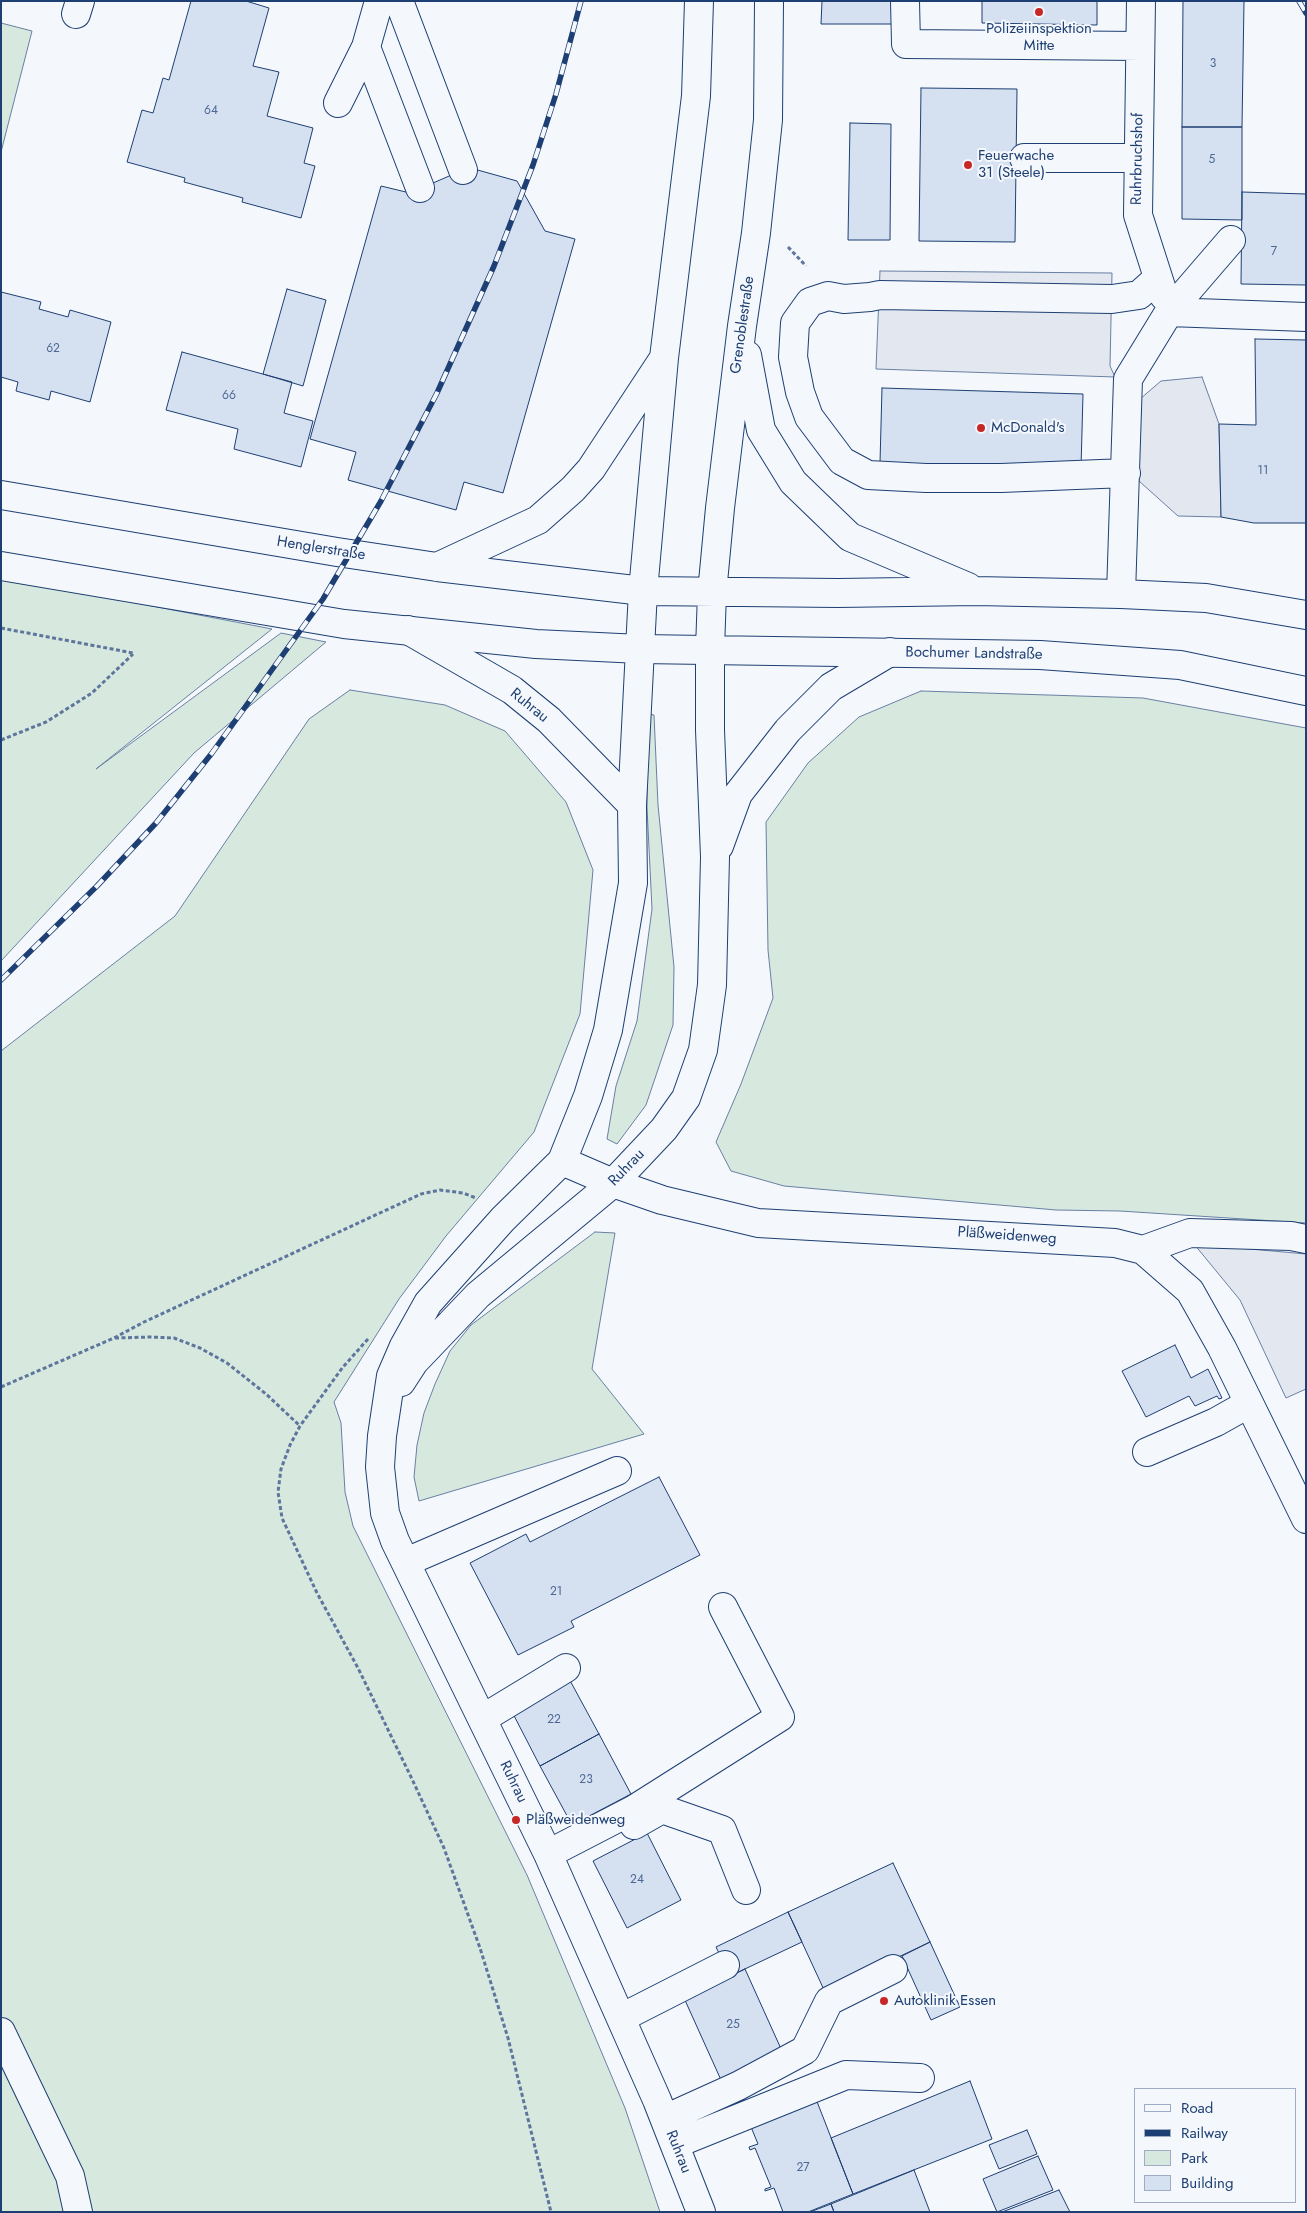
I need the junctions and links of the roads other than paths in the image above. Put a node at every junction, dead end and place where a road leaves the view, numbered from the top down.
1 (379, 1) edge
2 (399, 1) edge
3 (699, 1) edge
4 (769, 1) edge
5 (905, 1) edge
6 (1141, 1) edge
7 (1140, 46) junction
8 (366, 47) junction
9 (338, 103) dead end
10 (1024, 158) dead end
11 (1138, 158) junction
12 (463, 170) dead end
13 (420, 188) dead end
14 (1231, 240) dead end
15 (1158, 278) junction
16 (1169, 312) junction
17 (1306, 318) edge
18 (742, 326) junction
19 (664, 358) junction
20 (1126, 473) junction
21 (1, 495) edge
22 (1, 566) edge
23 (437, 567) junction
24 (642, 591) junction
25 (976, 591) junction
26 (712, 593) junction
27 (1121, 594) junction
28 (1306, 615) edge
29 (408, 630) junction
30 (640, 649) junction
31 (710, 649) junction
32 (890, 652) junction
33 (1306, 691) edge
34 (632, 805) junction
35 (715, 856) junction
36 (562, 1161) junction
37 (613, 1183) junction
38 (1306, 1239) edge
39 (1143, 1250) junction
40 (388, 1402) junction
41 (1248, 1404) junction
42 (1147, 1452) dead end
43 (617, 1471) dead end
44 (1306, 1520) edge
45 (406, 1562) junction
46 (723, 1607) dead end
47 (566, 1668) dead end
48 (482, 1719) junction
49 (551, 1862) junction
50 (746, 1890) dead end
51 (725, 1965) dead end
52 (893, 1969) dead end
53 (621, 2018) junction
54 (1, 2032) edge
55 (920, 2078) dead end
56 (665, 2120) junction
57 (675, 2144) junction
58 (78, 2212) edge
59 (701, 2212) edge

1 - 8 main road
2 - 12 main road
3 - 19 main road
4 - 18 main road, Grenoblestraße
5 - 7 main road
6 - 7 main road, Ruhrbruchshof
7 - 11 main road, Ruhrbruchshof
8 - 9 main road
8 - 13 main road
10 - 11 main road
11 - 15 main road, Ruhrbruchshof
14 - 16 main road
15 - 16 main road, Ruhrbruchshof
15 - 20 main road
16 - 17 main road
16 - 20 main road
18 - 25 main road
18 - 26 main road, Grenoblestraße
19 - 23 main road
19 - 24 main road
20 - 27 main road
21 - 23 main road, Henglerstraße
22 - 29 main road
23 - 24 main road, Henglerstraße
24 - 26 main road
24 - 30 main road
25 - 26 main road
25 - 27 main road
26 - 31 main road, Grenoblestraße
27 - 28 main road
29 - 30 main road
29 - 34 main road, Ruhrau
30 - 31 main road, Bochumer Landstraße
30 - 34 main road, Ruhrau
31 - 32 main road, Bochumer Landstraße
31 - 35 main road, Ruhrau
32 - 33 main road, Bochumer Landstraße
32 - 35 main road, Ruhrau
34 - 36 main road, Ruhrau
35 - 37 main road, Ruhrau
36 - 37 main road, Pläßweidenweg
36 - 40 main road, Ruhrau
37 - 39 main road, Pläßweidenweg
37 - 40 main road, Ruhrau
38 - 39 main road
39 - 41 main road, Pläßweidenweg
40 - 45 main road, Ruhrau
41 - 42 main road
41 - 44 main road, Pläßweidenweg
43 - 45 main road
45 - 48 main road, Ruhrau
46 - 49 main road
47 - 48 main road
48 - 49 main road, Ruhrau
49 - 50 main road
49 - 53 main road, Ruhrau
51 - 53 main road
52 - 56 main road
53 - 56 main road, Ruhrau
54 - 58 main road
55 - 57 main road
56 - 57 main road, Ruhrau
57 - 59 main road, Ruhrau

